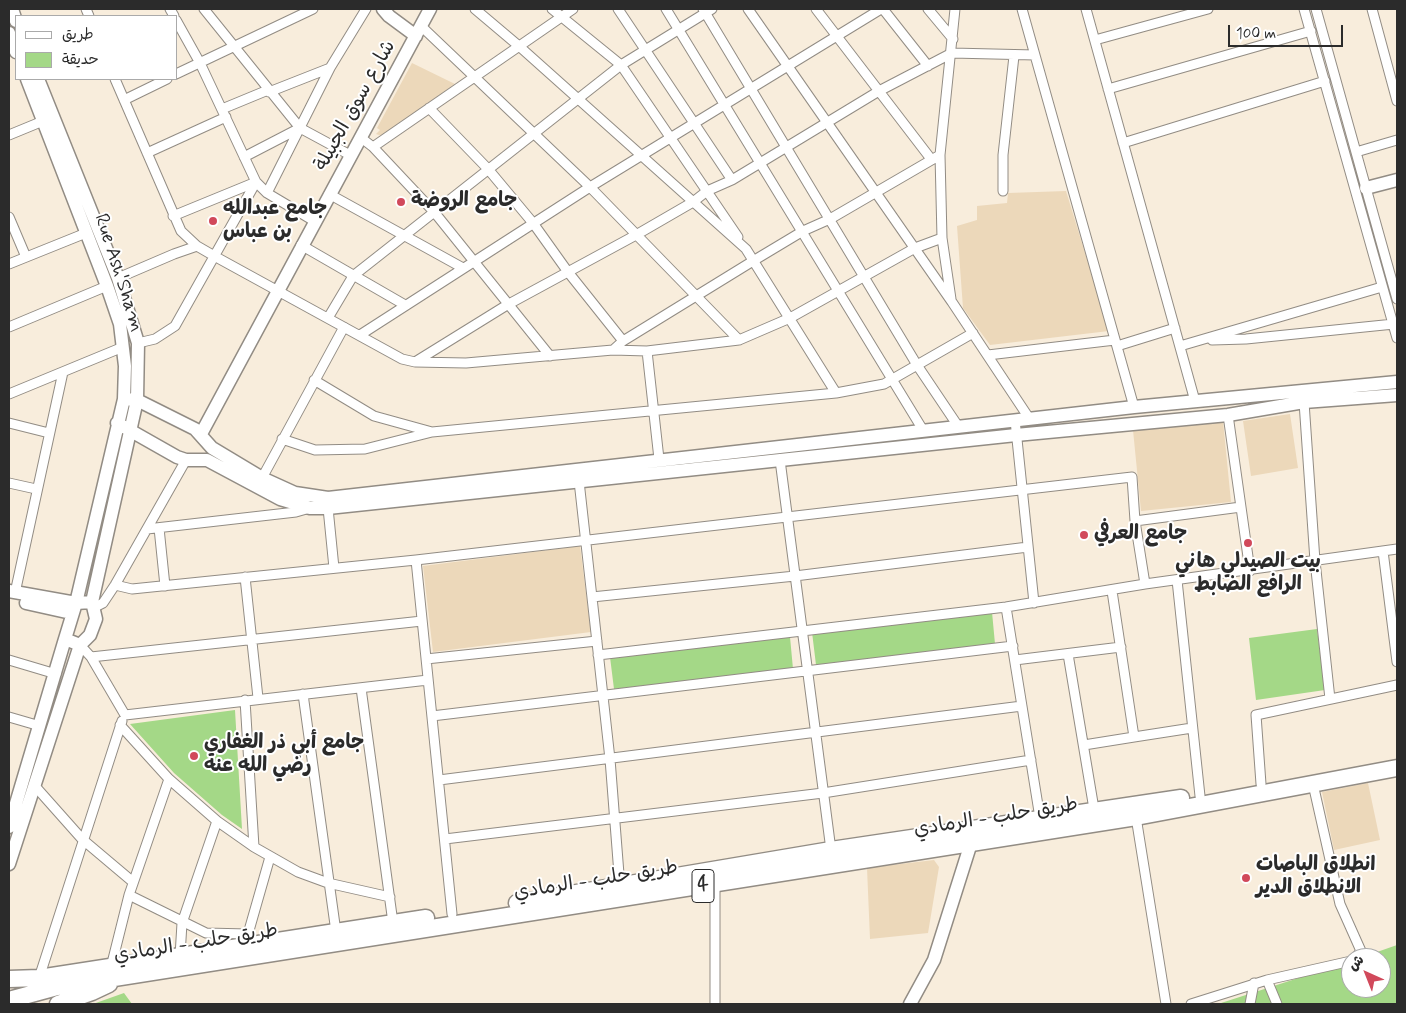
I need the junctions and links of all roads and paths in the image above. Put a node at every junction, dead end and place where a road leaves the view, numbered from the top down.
1 (204, 9) edge
2 (313, 9) edge
3 (366, 9) edge
4 (383, 9) edge
5 (430, 9) edge
6 (474, 9) edge
7 (552, 9) edge
8 (573, 9) edge
9 (618, 9) edge
10 (666, 9) edge
11 (748, 9) edge
12 (816, 9) edge
13 (882, 9) edge
14 (928, 9) edge
15 (955, 9) edge
16 (1022, 9) edge
17 (1086, 9) edge
18 (1208, 9) edge
19 (1304, 9) edge
20 (1316, 9) edge
21 (1372, 9) edge
22 (707, 10) edge
23 (562, 16) junction
24 (178, 24) edge
25 (678, 29) junction
26 (418, 31) junction
27 (1311, 31) junction
28 (9, 33) edge
29 (837, 36) junction
30 (953, 39) junction
31 (1095, 40) junction
32 (520, 46) junction
33 (233, 47) junction
34 (15, 49) edge
35 (646, 49) junction
36 (952, 53) junction
37 (1035, 54) junction
38 (1014, 56) junction
39 (200, 63) junction
40 (621, 65) junction
41 (788, 66) junction
42 (928, 66) junction
43 (330, 68) junction
44 (178, 73) edge
45 (475, 76) junction
46 (27, 80) edge
47 (38, 80) edge
48 (115, 80) edge
49 (165, 80) edge
50 (1325, 82) junction
51 (1395, 87) edge
52 (751, 89) junction
53 (1108, 89) junction
54 (269, 91) junction
55 (879, 91) junction
56 (578, 99) junction
57 (124, 100) junction
58 (1397, 101) edge
59 (725, 106) junction
60 (429, 108) junction
61 (224, 113) junction
62 (43, 121) junction
63 (695, 124) junction
64 (828, 124) junction
65 (300, 128) junction
66 (534, 134) junction
67 (9, 135) edge
68 (360, 137) junction
69 (672, 138) junction
70 (1397, 140) edge
71 (1123, 142) junction
72 (373, 146) junction
73 (788, 147) junction
74 (1356, 152) junction
75 (148, 153) junction
76 (940, 154) junction
77 (350, 155) junction
78 (642, 156) junction
79 (244, 157) junction
80 (931, 159) junction
81 (761, 164) junction
82 (488, 170) junction
83 (732, 180) junction
84 (1397, 180) edge
85 (256, 182) junction
86 (590, 187) junction
87 (1366, 188) junction
88 (707, 191) junction
89 (1003, 191) dead end
90 (267, 192) junction
91 (876, 192) junction
92 (329, 194) junction
93 (693, 202) junction
94 (434, 213) junction
95 (173, 216) junction
96 (9, 217) edge
97 (830, 219) junction
98 (314, 221) junction
99 (533, 223) junction
100 (803, 232) junction
101 (86, 233) junction
102 (636, 235) junction
103 (406, 236) junction
104 (942, 238) junction
105 (301, 245) junction
106 (197, 246) junction
107 (915, 248) junction
108 (746, 249) junction
109 (216, 257) junction
110 (26, 258) junction
111 (753, 260) junction
112 (472, 262) junction
113 (9, 264) edge
114 (462, 268) junction
115 (568, 272) junction
116 (353, 276) junction
117 (865, 276) junction
118 (112, 282) junction
119 (1382, 287) junction
120 (276, 290) junction
121 (838, 292) junction
122 (695, 297) junction
123 (1397, 300) edge
124 (952, 302) junction
125 (507, 305) junction
126 (405, 306) junction
127 (328, 318) junction
128 (790, 318) junction
129 (1394, 324) junction
130 (9, 327) edge
131 (344, 327) junction
132 (1175, 328) junction
133 (973, 333) junction
134 (360, 336) junction
135 (1397, 338) edge
136 (739, 340) junction
137 (1203, 340) junction
138 (623, 341) junction
139 (138, 343) junction
140 (1116, 343) junction
141 (1180, 346) junction
142 (123, 347) junction
143 (613, 350) junction
144 (647, 350) junction
145 (988, 355) junction
146 (550, 356) junction
147 (415, 362) junction
148 (917, 365) junction
149 (63, 372) junction
150 (314, 380) junction
151 (891, 380) junction
152 (1397, 382) edge
153 (836, 393) junction
154 (9, 394) edge
155 (1397, 395) edge
156 (124, 399) junction
157 (137, 400) junction
158 (1195, 401) junction
159 (1304, 402) junction
160 (1134, 407) junction
161 (654, 411) junction
162 (1228, 415) junction
163 (1029, 418) junction
164 (1015, 420) junction
165 (9, 423) edge
166 (117, 423) junction
167 (958, 426) junction
168 (129, 430) junction
169 (923, 430) junction
170 (432, 432) junction
171 (49, 433) junction
172 (1016, 435) junction
173 (203, 437) junction
174 (282, 439) junction
175 (192, 459) junction
176 (659, 459) junction
177 (780, 460) junction
178 (262, 478) junction
179 (579, 481) junction
180 (9, 483) edge
181 (36, 489) junction
182 (1022, 489) junction
183 (1241, 507) junction
184 (310, 508) junction
185 (328, 508) junction
186 (788, 518) junction
187 (1135, 521) junction
188 (159, 528) junction
189 (147, 529) junction
190 (586, 540) junction
191 (1028, 548) junction
192 (1397, 549) edge
193 (1383, 551) junction
194 (416, 560) junction
195 (1315, 561) junction
196 (334, 568) junction
197 (1250, 571) junction
198 (795, 576) junction
199 (245, 577) junction
200 (1177, 580) junction
201 (1145, 584) junction
202 (115, 585) junction
203 (165, 586) junction
204 (1112, 590) junction
205 (11, 594) edge
206 (592, 597) junction
207 (1034, 603) junction
208 (92, 605) junction
209 (1006, 607) junction
210 (74, 608) junction
211 (422, 621) junction
212 (802, 631) junction
213 (65, 639) junction
214 (250, 640) junction
215 (597, 641) junction
216 (80, 645) junction
217 (1013, 646) junction
218 (1121, 647) junction
219 (1068, 654) junction
220 (598, 655) junction
221 (91, 657) junction
222 (426, 659) junction
223 (9, 660) edge
224 (1015, 660) junction
225 (1397, 662) edge
226 (808, 672) junction
227 (56, 674) junction
228 (428, 680) junction
229 (1397, 685) edge
230 (360, 688) junction
231 (302, 694) junction
232 (603, 697) junction
233 (258, 698) junction
234 (1330, 699) junction
235 (245, 700) junction
236 (1022, 706) junction
237 (125, 715) junction
238 (432, 716) junction
239 (9, 717) edge
240 (120, 725) junction
241 (40, 726) junction
242 (1192, 728) junction
243 (816, 733) junction
244 (1134, 737) junction
245 (1084, 745) junction
246 (1397, 758) edge
247 (610, 759) junction
248 (1031, 760) junction
249 (1397, 768) edge
250 (169, 779) junction
251 (439, 780) junction
252 (1262, 784) junction
253 (1313, 784) junction
254 (34, 785) junction
255 (823, 793) junction
256 (1200, 796) junction
257 (1094, 809) junction
258 (1136, 817) junction
259 (1040, 818) junction
260 (615, 819) junction
261 (217, 821) junction
262 (9, 827) edge
263 (82, 839) junction
264 (445, 839) junction
265 (971, 844) junction
266 (254, 847) junction
267 (831, 850) junction
268 (270, 857) junction
269 (9, 864) edge
270 (134, 882) junction
271 (328, 883) junction
272 (715, 884) junction
273 (620, 887) junction
274 (129, 895) junction
275 (390, 897) junction
276 (452, 914) junction
277 (182, 923) junction
278 (393, 923) junction
279 (336, 932) junction
280 (248, 940) junction
281 (1360, 948) edge
282 (180, 956) junction
283 (1341, 963) edge
284 (117, 972) junction
285 (12, 976) edge
286 (39, 978) junction
287 (1267, 980) junction
288 (1254, 983) junction
289 (9, 1000) edge
290 (58, 1004) edge
291 (715, 1004) edge
292 (910, 1004) edge
293 (1166, 1004) edge
294 (1191, 1004) edge
295 (1250, 1004) edge
296 (1277, 1004) edge

1 - 33 street
2 - 33 street
3 - 43 street
4 - 26 street
5 - 26 street, شارع سوق الجبيلة
6 - 32 street
7 - 23 street
8 - 23 street
9 - 35 street
10 - 25 street
11 - 41 street
12 - 29 street
13 - 29 street
13 - 42 street
14 - 30 street
15 - 30 street
16 - 37 street
17 - 31 street
18 - 31 street
19 - 27 street
20 - 74 street
21 - 51 street
22 - 25 street
22 - 52 street
23 - 32 street
23 - 40 street
24 - 39 street
25 - 35 street
25 - 59 street
26 - 45 street
26 - 68 street, شارع سوق الجبيلة
27 - 50 street
27 - 53 street
28 - 34 street
29 - 41 street
29 - 55 street
30 - 36 street
31 - 53 street
32 - 45 street
32 - 56 street
33 - 39 street
33 - 54 street
35 - 40 street
35 - 63 street
36 - 38 street
36 - 42 street
36 - 76 street
37 - 38 street
37 - 140 street
38 - 89 street
39 - 44 street
39 - 61 street
40 - 56 street
40 - 69 street
41 - 52 street
41 - 64 street
42 - 55 street
43 - 54 street
43 - 65 street
45 - 60 street
45 - 66 street
46 - 62 street, Rue Ash'Sham
47 - 118 street, Rue Ash'Sham
48 - 57 street
49 - 57 street
50 - 71 street
50 - 119 street
51 - 58 street
52 - 59 street
52 - 73 street
53 - 71 street
54 - 61 street
54 - 65 street
55 - 64 street
55 - 80 street
56 - 66 street
56 - 78 street
57 - 75 street
59 - 63 street
59 - 81 street
60 - 72 street
60 - 82 street
61 - 75 street
61 - 79 street
62 - 67 street
62 - 101 street, Rue Ash'Sham
63 - 69 street
63 - 83 street
64 - 73 street
64 - 91 street
65 - 77 street
65 - 79 street
65 - 90 street
66 - 82 street
66 - 86 street
68 - 72 street
68 - 77 street, شارع سوق الجبيلة
69 - 78 street
69 - 88 street
70 - 74 street
71 - 132 street
72 - 94 street
73 - 81 street
73 - 97 street
74 - 87 street
75 - 95 street
76 - 80 street
76 - 104 street
77 - 92 street, شارع سوق الجبيلة
78 - 86 street
78 - 93 street
79 - 85 street
80 - 91 street
81 - 83 street
81 - 100 street
82 - 94 street
82 - 99 street
83 - 88 street
84 - 87 street
85 - 90 street
85 - 95 street
85 - 109 street
86 - 99 street
86 - 102 street
87 - 123 street
88 - 93 street
88 - 108 street
90 - 98 street
91 - 97 street
91 - 107 street
92 - 98 street, شارع سوق الجبيلة
92 - 103 street
93 - 102 street
93 - 108 street
94 - 103 street
94 - 112 street
95 - 106 street
96 - 110 street
97 - 100 street
97 - 117 street
98 - 105 street, شارع سوق الجبيلة
99 - 112 street
99 - 115 street
100 - 111 street
100 - 121 street
101 - 110 street
101 - 118 street, Rue Ash'Sham
102 - 115 street
102 - 122 street
103 - 114 street
103 - 116 street
104 - 107 street
104 - 124 street
105 - 116 street
105 - 120 street, شارع سوق الجبيلة
106 - 109 street
106 - 118 street
107 - 117 street
107 - 124 street
108 - 111 street
109 - 120 street
109 - 139 street
110 - 113 street
111 - 122 street
111 - 128 street
112 - 114 street
112 - 125 street
114 - 126 street
115 - 125 street
115 - 138 street
116 - 126 street
116 - 127 street
117 - 121 street
117 - 148 street
118 - 130 street
118 - 139 street, Rue Ash'Sham
118 - 142 street, Rue Ash'Sham
119 - 129 street
119 - 137 street
120 - 127 street
120 - 173 street, شارع سوق الجبيلة
121 - 128 street
121 - 151 street
122 - 136 street
122 - 138 street
124 - 133 street
125 - 146 street
125 - 147 street
126 - 134 street
127 - 131 street
128 - 136 street
128 - 153 street
129 - 135 street
129 - 137 street
131 - 134 street
131 - 150 street
132 - 140 street
132 - 141 street
133 - 145 street
133 - 148 street
134 - 147 street
136 - 144 street
137 - 141 street
138 - 143 street
139 - 157 street, Rue Ash'Sham
140 - 145 street
140 - 160 street
141 - 158 street
142 - 149 street
142 - 156 street, Rue Ash'Sham
143 - 144 street
143 - 146 street
144 - 161 street
145 - 163 street
146 - 147 street
148 - 151 street
148 - 167 street
149 - 154 street
149 - 171 street
150 - 170 street
150 - 174 street
151 - 153 street
151 - 169 street
152 - 158 street
153 - 161 street
155 - 159 street
156 - 157 street
156 - 166 street, Rue Ash'Sham
157 - 168 street, Rue Ash'Sham
157 - 173 street
158 - 160 street
159 - 162 street
159 - 195 street
160 - 163 street
161 - 170 street
161 - 176 street
162 - 172 street
162 - 183 street
163 - 164 street
164 - 167 street
164 - 172 street
165 - 171 street
166 - 168 street
166 - 210 street, Rue Ash'Sham
167 - 169 street
168 - 175 street
168 - 208 street, Rue Ash'Sham
169 - 176 street
170 - 174 street
171 - 181 street
172 - 177 street
172 - 182 street
173 - 175 street, شارع سوق الجبيلة
173 - 178 street
174 - 178 street
175 - 184 street
175 - 189 street
176 - 178 street
177 - 179 street
177 - 186 street
179 - 185 street
179 - 190 street
180 - 181 street
181 - 205 street
182 - 186 street
182 - 187 street
182 - 191 street
183 - 187 street
183 - 197 street
184 - 185 street
184 - 188 street
185 - 196 street
186 - 190 street
186 - 198 street
187 - 201 street
188 - 189 street
188 - 203 street
189 - 202 street
190 - 194 street
190 - 206 street
191 - 198 street
191 - 207 street
192 - 193 street
193 - 195 street
193 - 225 street
194 - 196 street
194 - 211 street
195 - 197 street
195 - 234 street
196 - 199 street
197 - 200 street
198 - 206 street
198 - 212 street
199 - 203 street
199 - 214 street
200 - 201 street
200 - 242 street
201 - 204 street
202 - 203 street
202 - 208 street
204 - 207 street
204 - 218 street
205 - 210 street
206 - 215 street
207 - 209 street
208 - 210 street
208 - 216 street, Rue Ash'Sham
209 - 212 street
209 - 217 street
210 - 213 street, Rue Ash'Sham
211 - 214 street
211 - 222 street
212 - 220 street
212 - 226 street
213 - 216 street
213 - 227 street
214 - 221 street
214 - 233 street
215 - 220 street
215 - 222 street
216 - 221 street
216 - 254 street
217 - 224 street
217 - 226 street
218 - 219 street
218 - 244 street
219 - 224 street
219 - 245 street
220 - 232 street
221 - 237 street
222 - 228 street
223 - 227 street
224 - 236 street
226 - 232 street
226 - 243 street
227 - 241 street
228 - 230 street
228 - 238 street
229 - 234 street
230 - 231 street
230 - 275 street
231 - 233 street
231 - 271 street
232 - 238 street
232 - 247 street
233 - 235 street
234 - 252 street
235 - 237 street
235 - 266 street
236 - 243 street
236 - 248 street
237 - 240 street
238 - 251 street
239 - 241 street
240 - 250 street
240 - 263 street
241 - 262 street
242 - 244 street
242 - 256 street
243 - 247 street
243 - 255 street
244 - 245 street
245 - 257 street
246 - 252 highway, طريق حلب - الرمادي / 4
247 - 251 street
247 - 260 street
248 - 255 street
248 - 259 street
249 - 253 highway, طريق حلب - الرمادي / 4
250 - 261 street
250 - 270 street
251 - 264 street
252 - 256 highway, طريق حلب - الرمادي / 4
253 - 258 highway, طريق حلب - الرمادي / 4
253 - 281 street
254 - 263 street
254 - 269 street
255 - 260 street
255 - 267 street
256 - 257 highway, طريق حلب - الرمادي / 4
257 - 259 highway, طريق حلب - الرمادي / 4
258 - 265 highway, طريق حلب - الرمادي / 4
258 - 293 street
259 - 267 highway, طريق حلب - الرمادي / 4
260 - 264 street
260 - 273 street
261 - 266 street
261 - 277 street
263 - 270 street
263 - 286 street
264 - 276 street
265 - 272 highway, طريق حلب - الرمادي / 4
265 - 292 street
266 - 268 street
267 - 273 highway, طريق حلب - الرمادي / 4
268 - 271 street
268 - 280 street
270 - 274 street
271 - 275 street
271 - 279 street
272 - 284 highway, طريق حلب - الرمادي / 4
272 - 291 street
273 - 276 highway, طريق حلب - الرمادي / 4
274 - 277 street
274 - 284 street
275 - 278 street
276 - 278 highway, طريق حلب - الرمادي / 4
277 - 280 street
277 - 282 street
278 - 279 highway, طريق حلب - الرمادي / 4
279 - 280 highway, طريق حلب - الرمادي / 4
280 - 282 highway, طريق حلب - الرمادي / 4
282 - 284 highway, طريق حلب - الرمادي / 4
283 - 287 street
284 - 286 highway, طريق حلب - الرمادي / 4
284 - 289 highway, طريق حلب - الرمادي / 4
284 - 290 highway
285 - 286 highway, طريق حلب - الرمادي / 4
287 - 288 street
287 - 296 street
288 - 294 street
288 - 295 street

